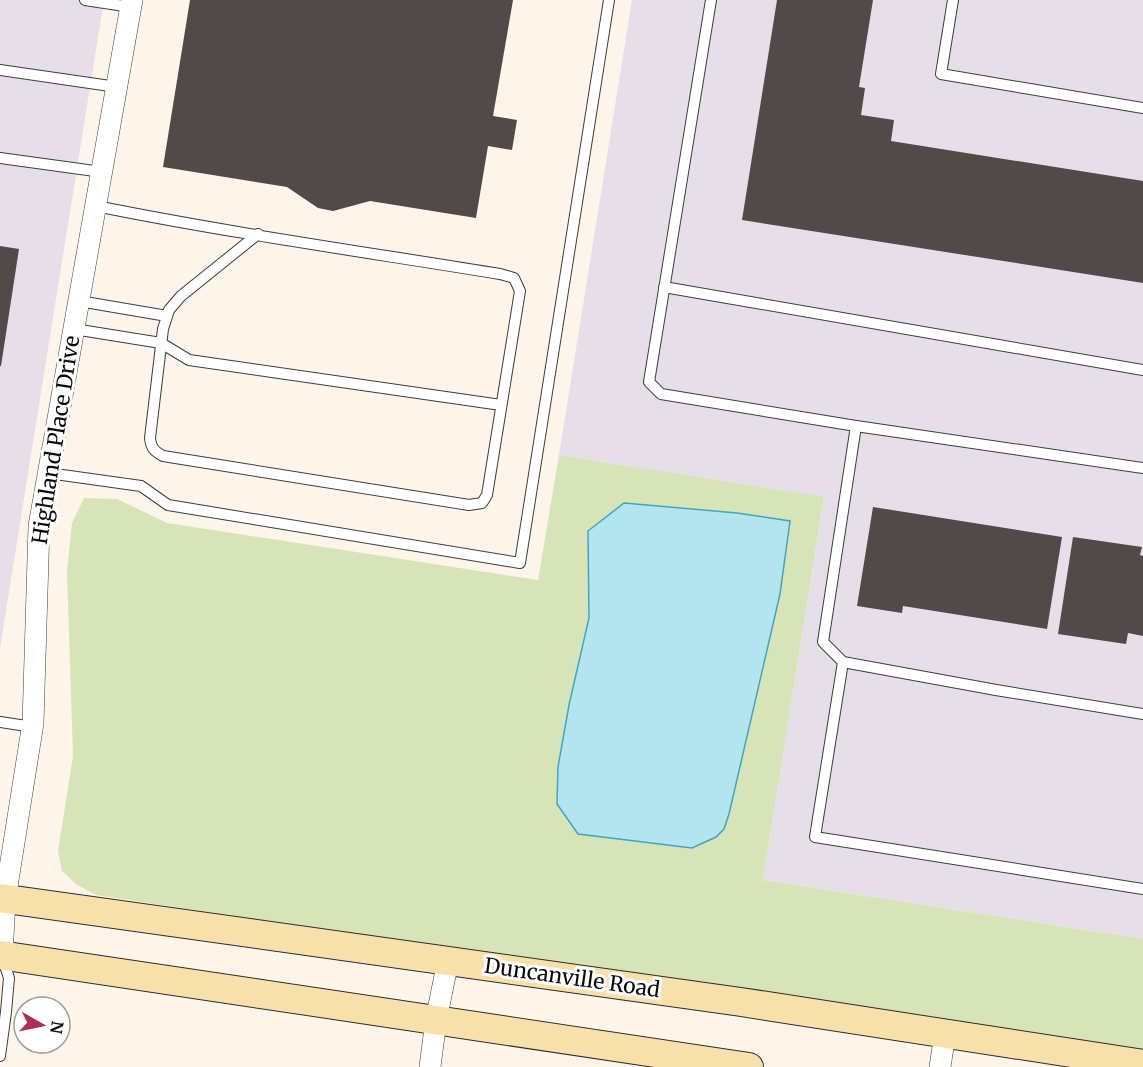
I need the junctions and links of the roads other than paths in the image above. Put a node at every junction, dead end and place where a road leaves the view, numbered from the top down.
1 (85, 0) edge
2 (609, 0) edge
3 (711, 0) edge
4 (953, 0) edge
5 (132, 3) edge
6 (0, 70) edge
7 (117, 87) junction
8 (1143, 108) edge
9 (0, 158) edge
10 (102, 172) junction
11 (96, 206) junction
12 (258, 234) junction
13 (664, 287) junction
14 (79, 301) junction
15 (167, 315) junction
16 (74, 329) junction
17 (161, 343) junction
18 (1143, 370) edge
19 (501, 405) junction
20 (856, 426) junction
21 (1143, 468) edge
22 (48, 473) junction
23 (843, 662) junction
24 (1143, 714) edge
25 (0, 722) edge
26 (33, 727) junction
27 (1143, 889) edge
28 (3, 899) edge
29 (1, 955) edge
30 (448, 961) junction
31 (436, 1020) junction
32 (945, 1034) junction
33 (0, 1056) edge
34 (1143, 1064) edge
35 (430, 1067) edge
36 (749, 1067) edge
37 (940, 1067) edge

1 - 5 lane
2 - 22 lane
3 - 13 lane
4 - 8 lane
5 - 7 street, Highland Place Drive
6 - 7 lane
7 - 10 street, Highland Place Drive
9 - 10 lane
10 - 11 street, Highland Place Drive
11 - 12 lane
11 - 14 street, Highland Place Drive
12 - 15 lane
12 - 19 lane
13 - 18 lane
13 - 20 lane
14 - 15 lane
14 - 16 street, Highland Place Drive
15 - 17 lane
16 - 17 lane
16 - 22 street, Highland Place Drive
17 - 19 lane
17 - 19 lane
20 - 21 lane
20 - 23 lane
22 - 26 street, Highland Place Drive
23 - 24 lane
23 - 27 lane
25 - 26 lane
26 - 28 street, Highland Place Drive
28 - 29 street, Highland Place Drive
28 - 30 main road, Duncanville Road
29 - 31 main road
29 - 33 lane
30 - 31 street
30 - 32 main road, Duncanville Road
31 - 35 street
31 - 36 main road
32 - 34 main road, Duncanville Road
32 - 37 street

